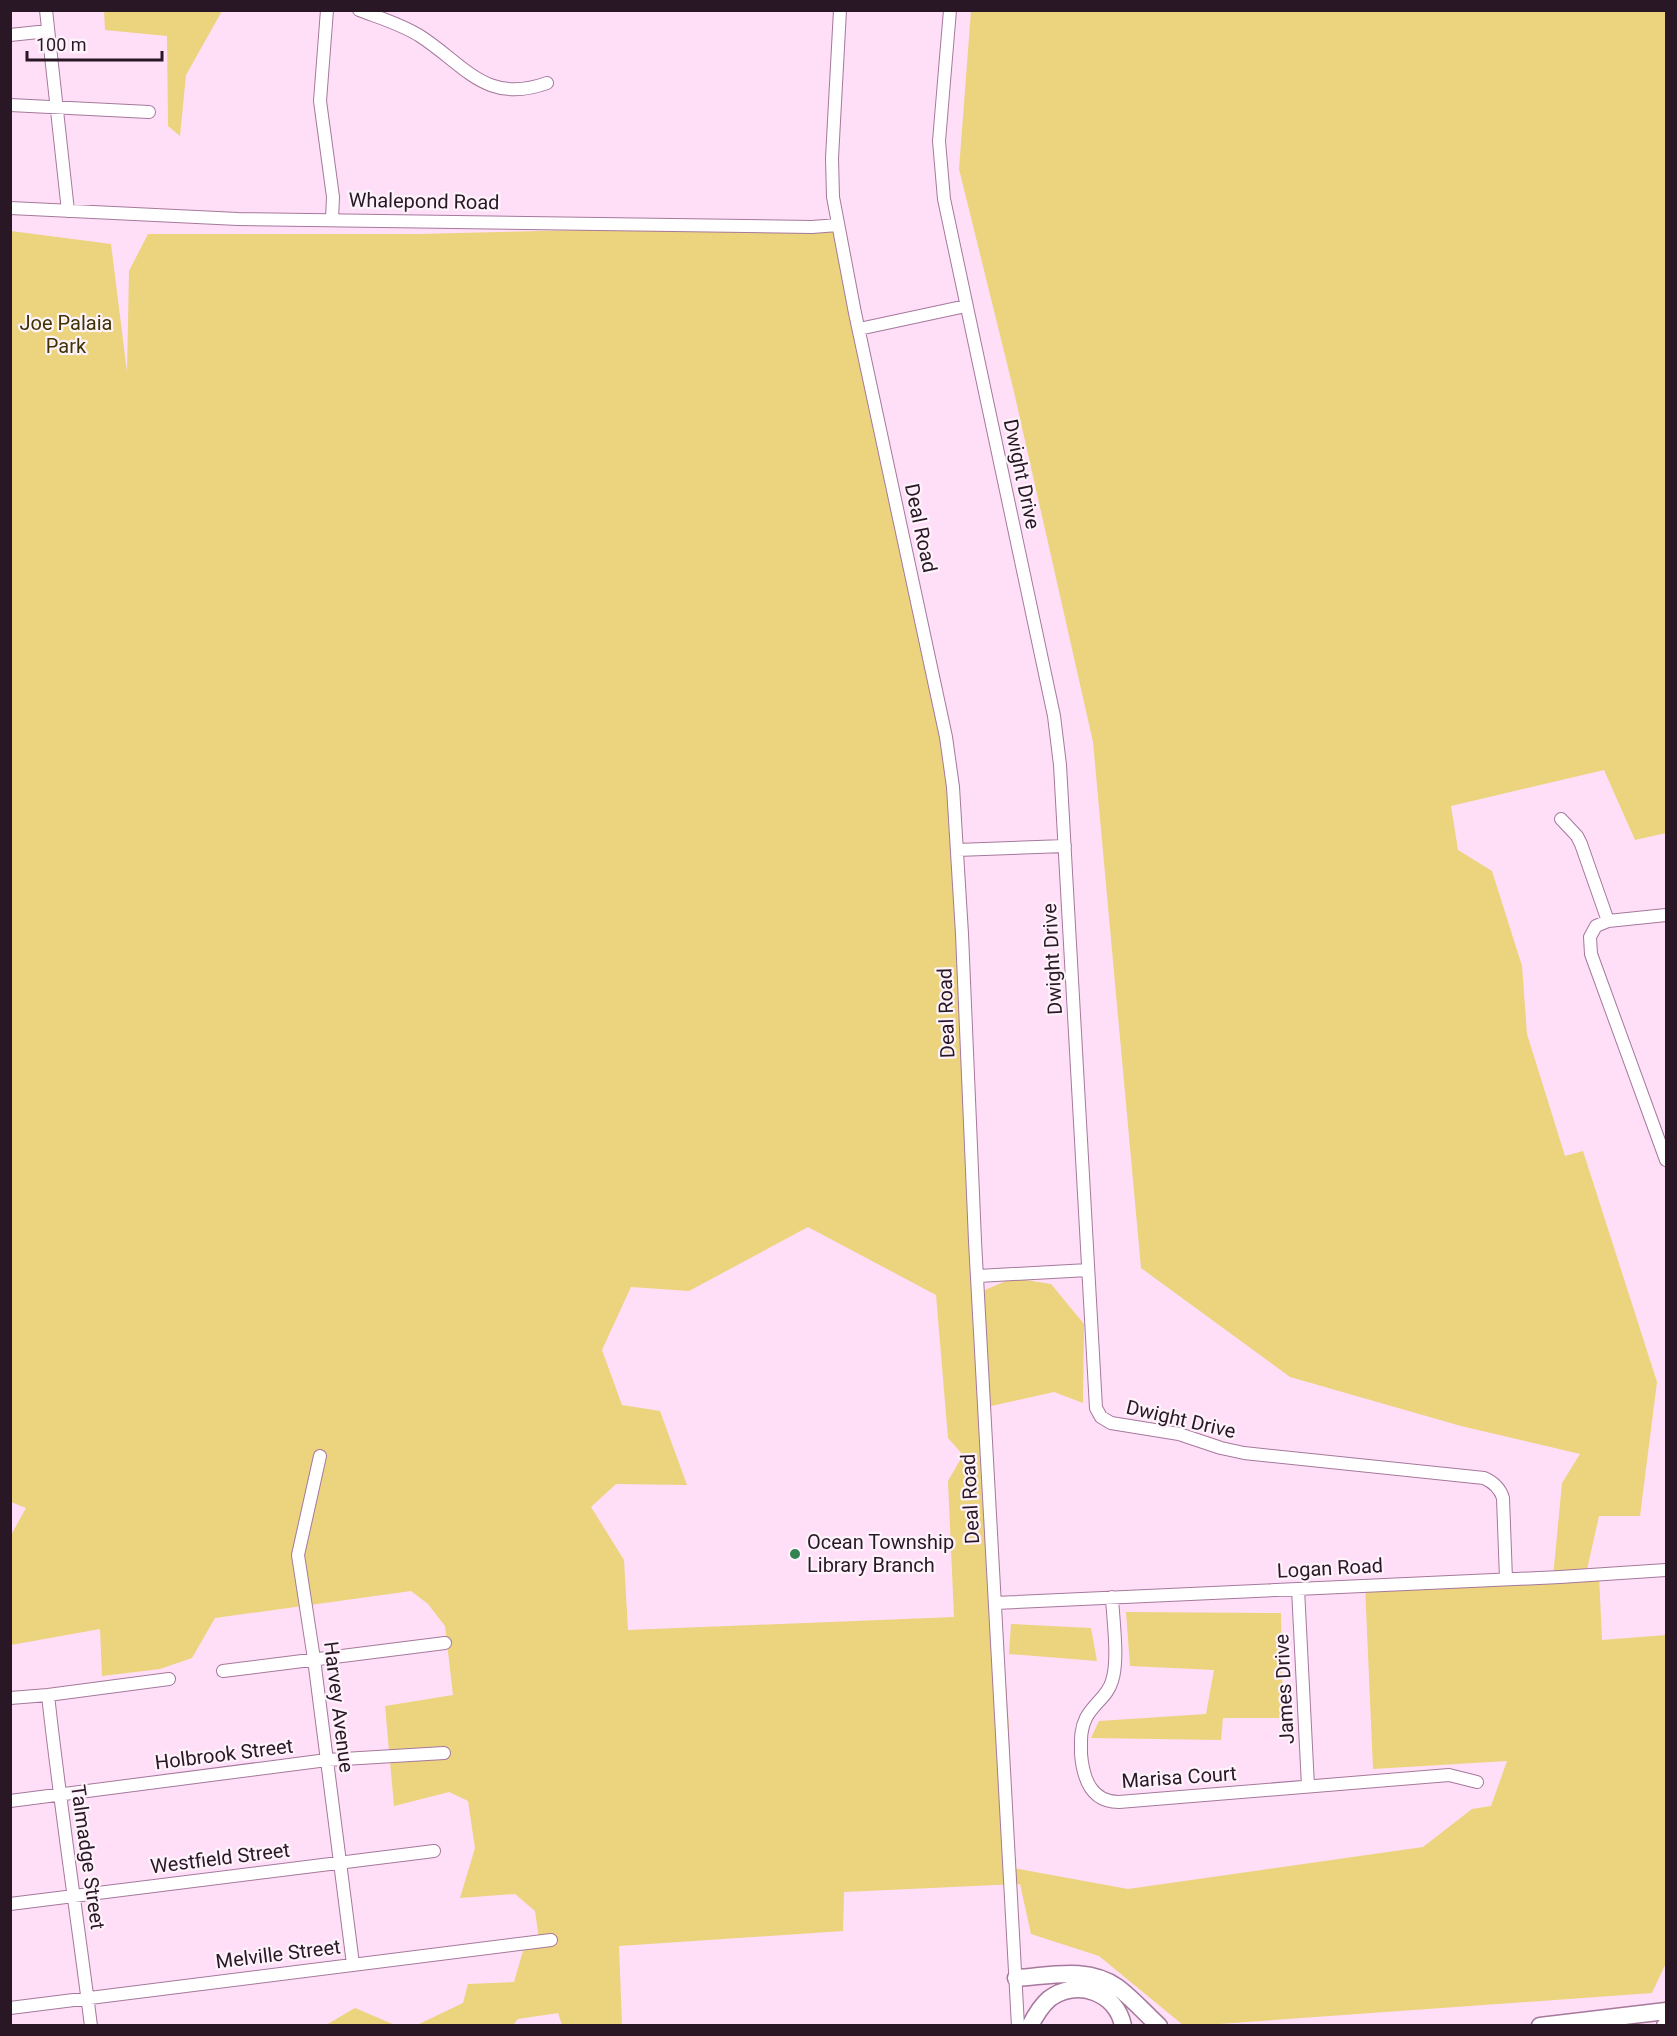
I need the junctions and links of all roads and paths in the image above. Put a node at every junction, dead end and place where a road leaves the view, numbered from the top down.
1 (46, 10) edge
2 (327, 10) edge
3 (359, 10) edge
4 (840, 10) edge
5 (950, 10) edge
6 (48, 31) junction
7 (10, 35) edge
8 (547, 83) dead end
9 (10, 105) edge
10 (56, 107) junction
11 (149, 112) dead end
12 (10, 208) edge
13 (68, 211) junction
14 (332, 219) junction
15 (838, 225) junction
16 (966, 306) junction
17 (859, 329) junction
18 (1561, 819) dead end
19 (1065, 846) junction
20 (957, 850) junction
21 (1666, 915) edge
22 (1608, 921) junction
23 (1666, 1160) edge
24 (1088, 1270) junction
25 (978, 1276) junction
26 (320, 1456) dead end
27 (1666, 1570) edge
28 (1506, 1579) junction
29 (1299, 1589) junction
30 (1112, 1598) junction
31 (995, 1603) junction
32 (445, 1643) dead end
33 (314, 1659) junction
34 (223, 1671) dead end
35 (169, 1679) dead end
36 (48, 1695) junction
37 (10, 1698) edge
38 (444, 1753) dead end
39 (327, 1760) junction
40 (1477, 1782) dead end
41 (1308, 1786) junction
42 (59, 1794) junction
43 (10, 1801) edge
44 (434, 1851) dead end
45 (340, 1862) junction
46 (75, 1896) junction
47 (10, 1905) edge
48 (551, 1940) dead end
49 (353, 1964) junction
50 (1016, 1978) junction
51 (87, 1998) junction
52 (10, 2008) edge
53 (1666, 2011) edge
54 (91, 2025) edge
55 (1018, 2025) edge
56 (1030, 2025) edge
57 (1123, 2025) edge
58 (1159, 2025) edge
59 (1540, 2025) edge

1 - 6 street
2 - 14 street
3 - 8 street
4 - 15 street, Deal Road
5 - 16 street, Dwight Drive
6 - 7 street
6 - 10 street
9 - 10 street
10 - 11 street
10 - 13 street
12 - 13 street, Whalepond Road
13 - 14 street, Whalepond Road
14 - 15 street, Whalepond Road
15 - 17 street, Deal Road
16 - 17 street
16 - 19 street, Dwight Drive
17 - 20 street, Deal Road
18 - 22 street
19 - 20 street
19 - 24 street, Dwight Drive
20 - 25 street, Deal Road
21 - 22 street
22 - 23 street
24 - 25 street
24 - 28 street, Dwight Drive
25 - 31 street, Deal Road
26 - 33 street, Harvey Avenue
27 - 28 street, Logan Road
28 - 29 street, Logan Road
29 - 30 street, Logan Road
29 - 41 street, James Drive
30 - 31 street, Logan Road
30 - 41 street, Marisa Court
31 - 50 street, Deal Road
32 - 33 street
33 - 34 street
33 - 39 street, Harvey Avenue
35 - 36 street
36 - 37 street
36 - 42 street, Talmadge Street
38 - 39 street, Holbrook Street
39 - 42 street, Holbrook Street
39 - 45 street, Harvey Avenue
40 - 41 street, Marisa Court
42 - 43 street, Holbrook Street
42 - 46 street, Talmadge Street
44 - 45 street, Westfield Street
45 - 46 street, Westfield Street
45 - 49 street, Harvey Avenue
46 - 47 street, Westfield Street
46 - 51 street, Talmadge Street
48 - 49 street, Melville Street
49 - 51 street, Melville Street
50 - 55 street, Deal Road
50 - 58 main road
51 - 52 street, Melville Street
51 - 54 street, Talmadge Street
53 - 59 main road
56 - 57 main road

